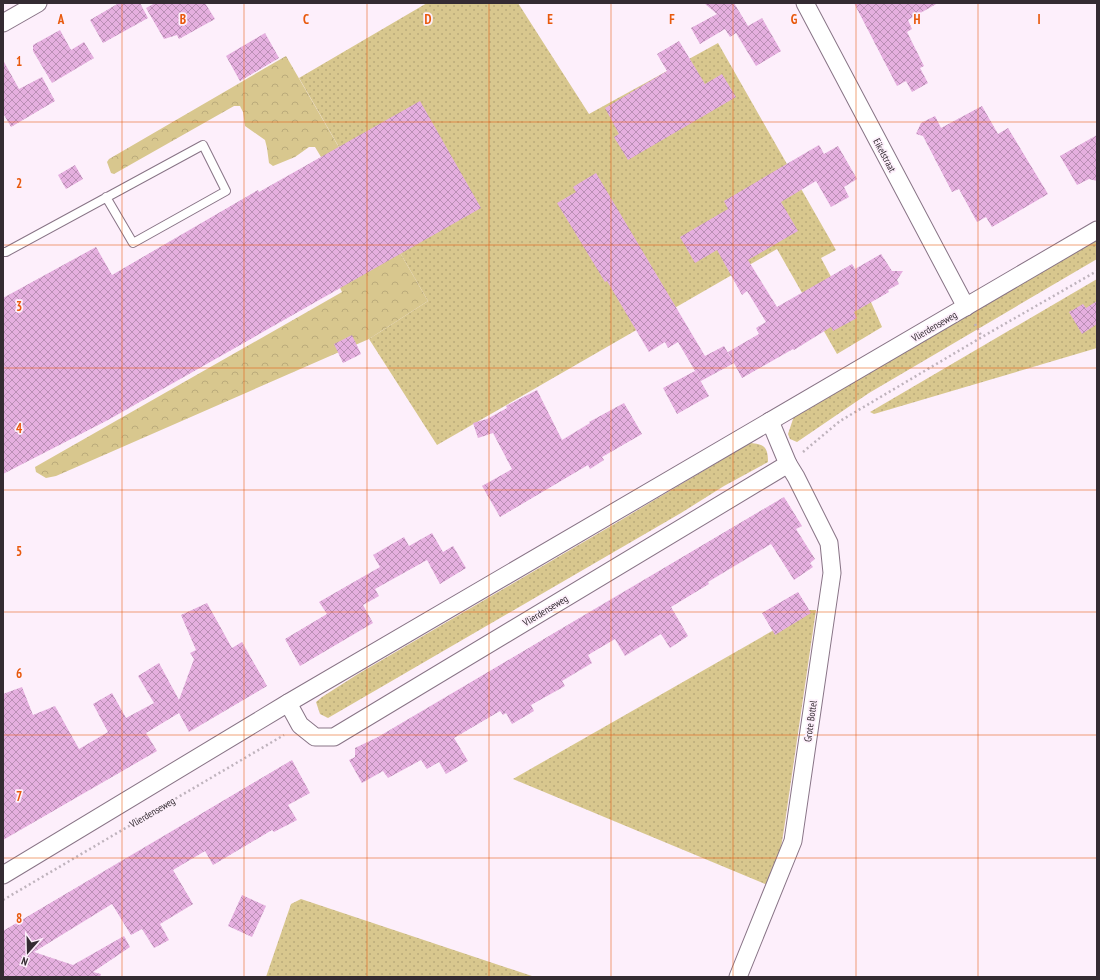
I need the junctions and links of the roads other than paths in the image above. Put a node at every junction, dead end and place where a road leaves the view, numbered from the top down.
1 (38, 3) edge
2 (805, 3) edge
3 (3, 22) edge
4 (106, 197) junction
5 (1097, 230) edge
6 (3, 252) edge
7 (966, 308) junction
8 (770, 421) junction
9 (788, 464) junction
10 (288, 703) junction
11 (3, 875) edge
12 (738, 977) edge

1 - 3 street
2 - 7 street, Eikelstraat
4 - 4 lane
4 - 6 lane
5 - 7 street, Vlierdenseweg
7 - 8 street, Vlierdenseweg
8 - 9 street
8 - 10 street, Vlierdenseweg
9 - 10 street, Vlierdenseweg
9 - 12 street, Grote Bottel
10 - 11 street, Vlierdenseweg

